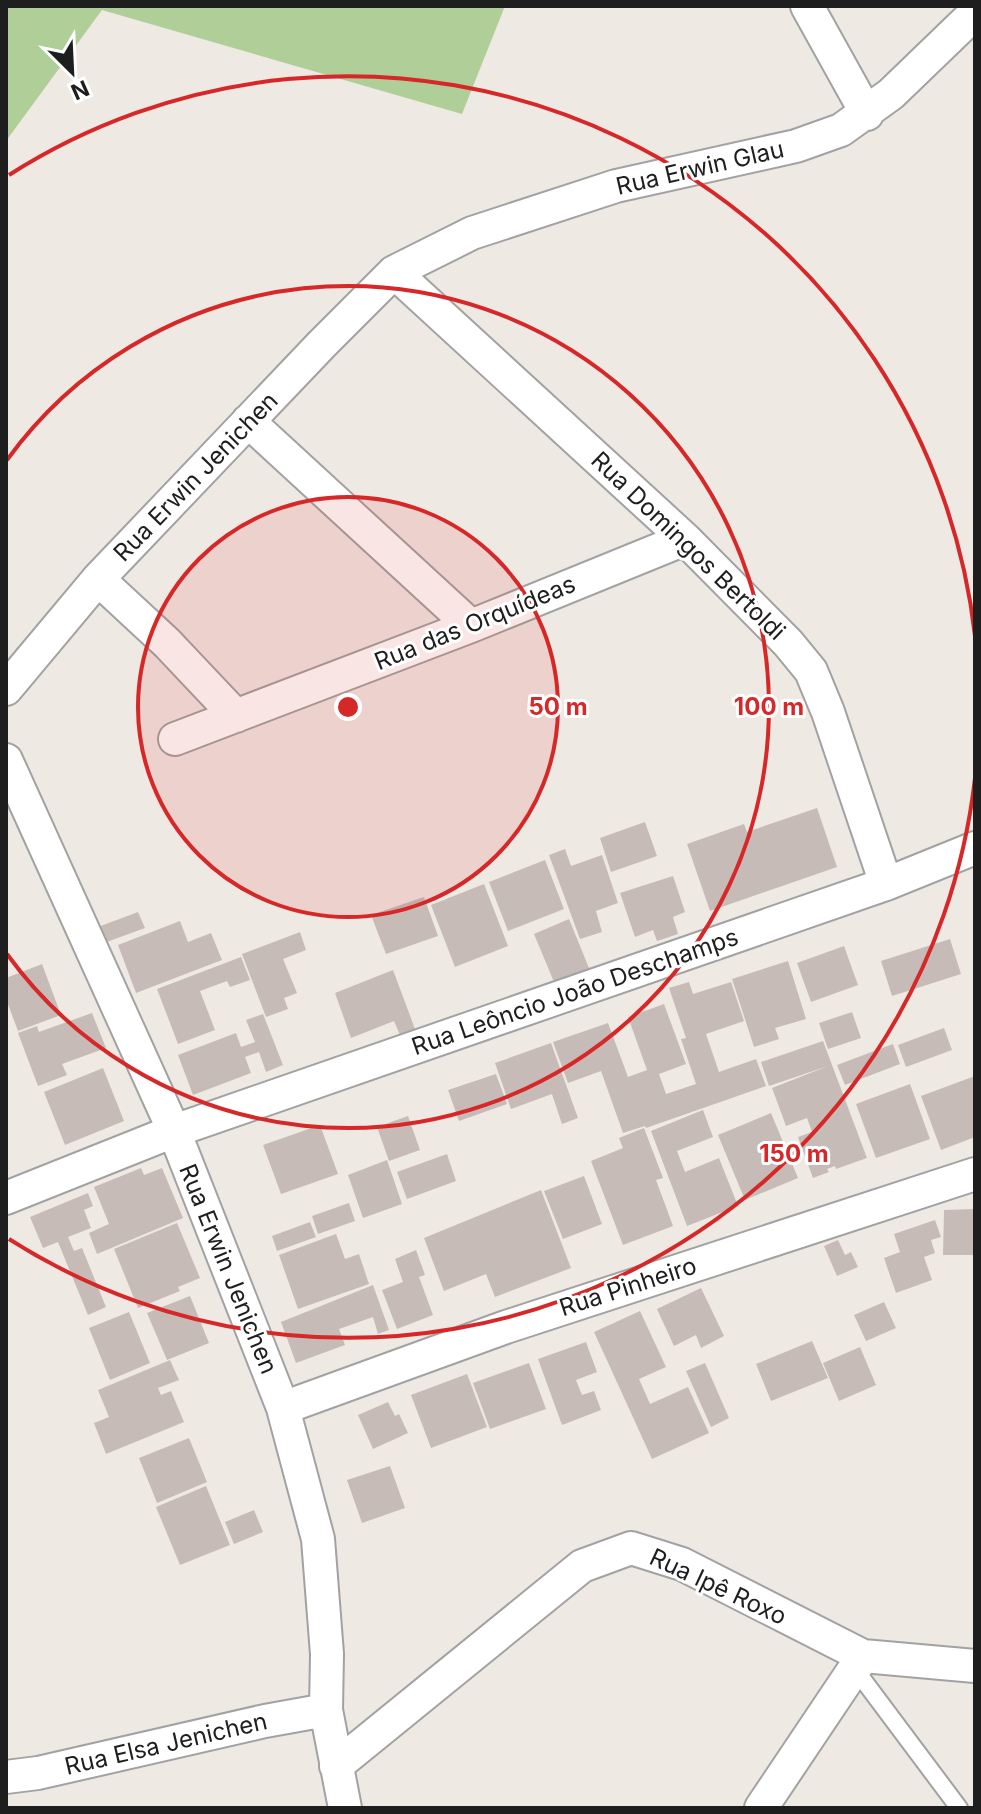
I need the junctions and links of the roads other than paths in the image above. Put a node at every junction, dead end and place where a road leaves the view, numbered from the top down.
1 (807, 6) edge
2 (975, 13) edge
3 (867, 114) junction
4 (394, 272) junction
5 (248, 421) junction
6 (685, 539) junction
7 (98, 579) junction
8 (471, 626) junction
9 (6, 689) edge
10 (236, 716) junction
11 (175, 739) dead end
12 (6, 760) edge
13 (975, 848) edge
14 (886, 884) junction
15 (174, 1131) junction
16 (975, 1174) edge
17 (6, 1198) edge
18 (283, 1408) junction
19 (973, 1657) edge
20 (859, 1663) junction
21 (326, 1710) junction
22 (336, 1766) junction
23 (6, 1777) edge
24 (345, 1808) edge
25 (761, 1808) edge
26 (959, 1808) edge

1 - 3 street
2 - 3 street, Rua Erwin Glau
3 - 4 street, Rua Erwin Glau
4 - 5 street, Rua Erwin Jenichen
4 - 6 street, Rua Domingos Bertoldi
5 - 7 street, Rua Erwin Jenichen
5 - 8 street
6 - 8 street, Rua das Orquídeas
6 - 14 street, Rua Domingos Bertoldi
7 - 9 street, Rua Erwin Jenichen
7 - 10 street
8 - 10 street, Rua das Orquídeas
10 - 11 street, Rua das Orquídeas
12 - 15 street, Rua Erwin Jenichen
13 - 14 street, Rua Leôncio João Deschamps
14 - 15 street, Rua Leôncio João Deschamps
15 - 17 street, Rua Leôncio João Deschamps
15 - 18 street, Rua Erwin Jenichen
16 - 18 street, Rua Pinheiro
18 - 21 street, Rua Erwin Jenichen
19 - 20 street, Rua Ipê Roxo
20 - 22 street, Rua Ipê Roxo
20 - 25 street
20 - 26 lane
21 - 22 street, Rua Erwin Jenichen
21 - 23 street, Rua Elsa Jenichen
22 - 24 street, Rua Erwin Jenichen

